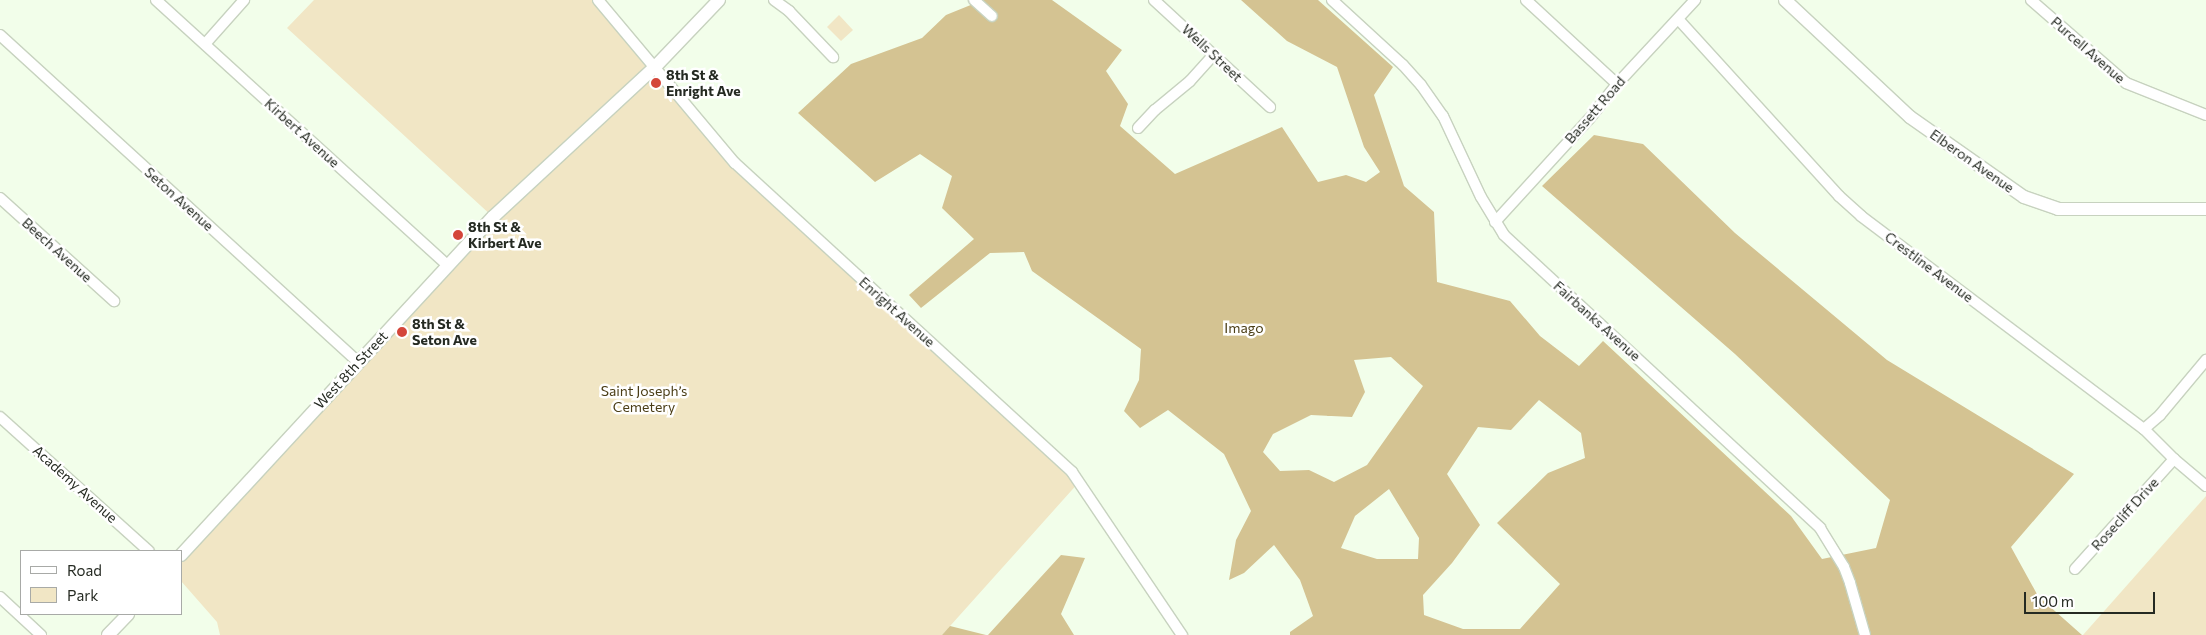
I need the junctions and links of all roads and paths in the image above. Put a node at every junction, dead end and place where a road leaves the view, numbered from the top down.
1 (156, 0) edge
2 (244, 0) edge
3 (598, 0) edge
4 (718, 0) edge
5 (774, 0) edge
6 (974, 0) edge
7 (1154, 0) edge
8 (1332, 0) edge
9 (1526, 0) edge
10 (1695, 0) edge
11 (1785, 0) edge
12 (2031, 0) edge
13 (992, 16) dead end
14 (1679, 20) junction
15 (0, 36) edge
16 (205, 44) junction
17 (1214, 54) junction
18 (833, 56) dead end
19 (654, 68) junction
20 (1617, 84) junction
21 (1270, 107) dead end
22 (2205, 113) edge
23 (1138, 128) dead end
24 (0, 198) edge
25 (2206, 209) edge
26 (1495, 222) junction
27 (448, 266) junction
28 (114, 301) dead end
29 (2206, 360) edge
30 (358, 362) junction
31 (0, 417) edge
32 (2144, 428) junction
33 (2174, 459) junction
34 (2206, 486) edge
35 (148, 550) edge
36 (182, 554) edge
37 (2075, 569) dead end
38 (0, 597) edge
39 (127, 615) edge
40 (41, 635) edge
41 (108, 635) edge
42 (1182, 635) edge
43 (1865, 635) edge

1 - 16 street, Kirbert Avenue
2 - 16 street
3 - 19 street, Enright Avenue
4 - 19 street, West 8th Street
5 - 18 street
6 - 13 street
7 - 17 street, Wells Street
8 - 26 street, Fairbanks Avenue
9 - 20 street
10 - 14 street, Bassett Road
11 - 25 street, Elberon Avenue
12 - 22 street, Purcell Avenue
14 - 20 street, Bassett Road
14 - 32 street, Crestline Avenue
15 - 30 street, Seton Avenue
16 - 27 street, Kirbert Avenue
17 - 21 street, Wells Street
17 - 23 street
19 - 27 street, West 8th Street
19 - 42 street, Enright Avenue
20 - 26 street, Bassett Road
24 - 28 street, Beech Avenue
26 - 43 street, Fairbanks Avenue
27 - 30 street, West 8th Street
29 - 32 street
30 - 36 street, West 8th Street
31 - 35 street, Academy Avenue
32 - 33 street, Crestline Avenue
33 - 34 street, Crestline Avenue
33 - 37 street, Rosecliff Drive
38 - 40 street
39 - 41 street

